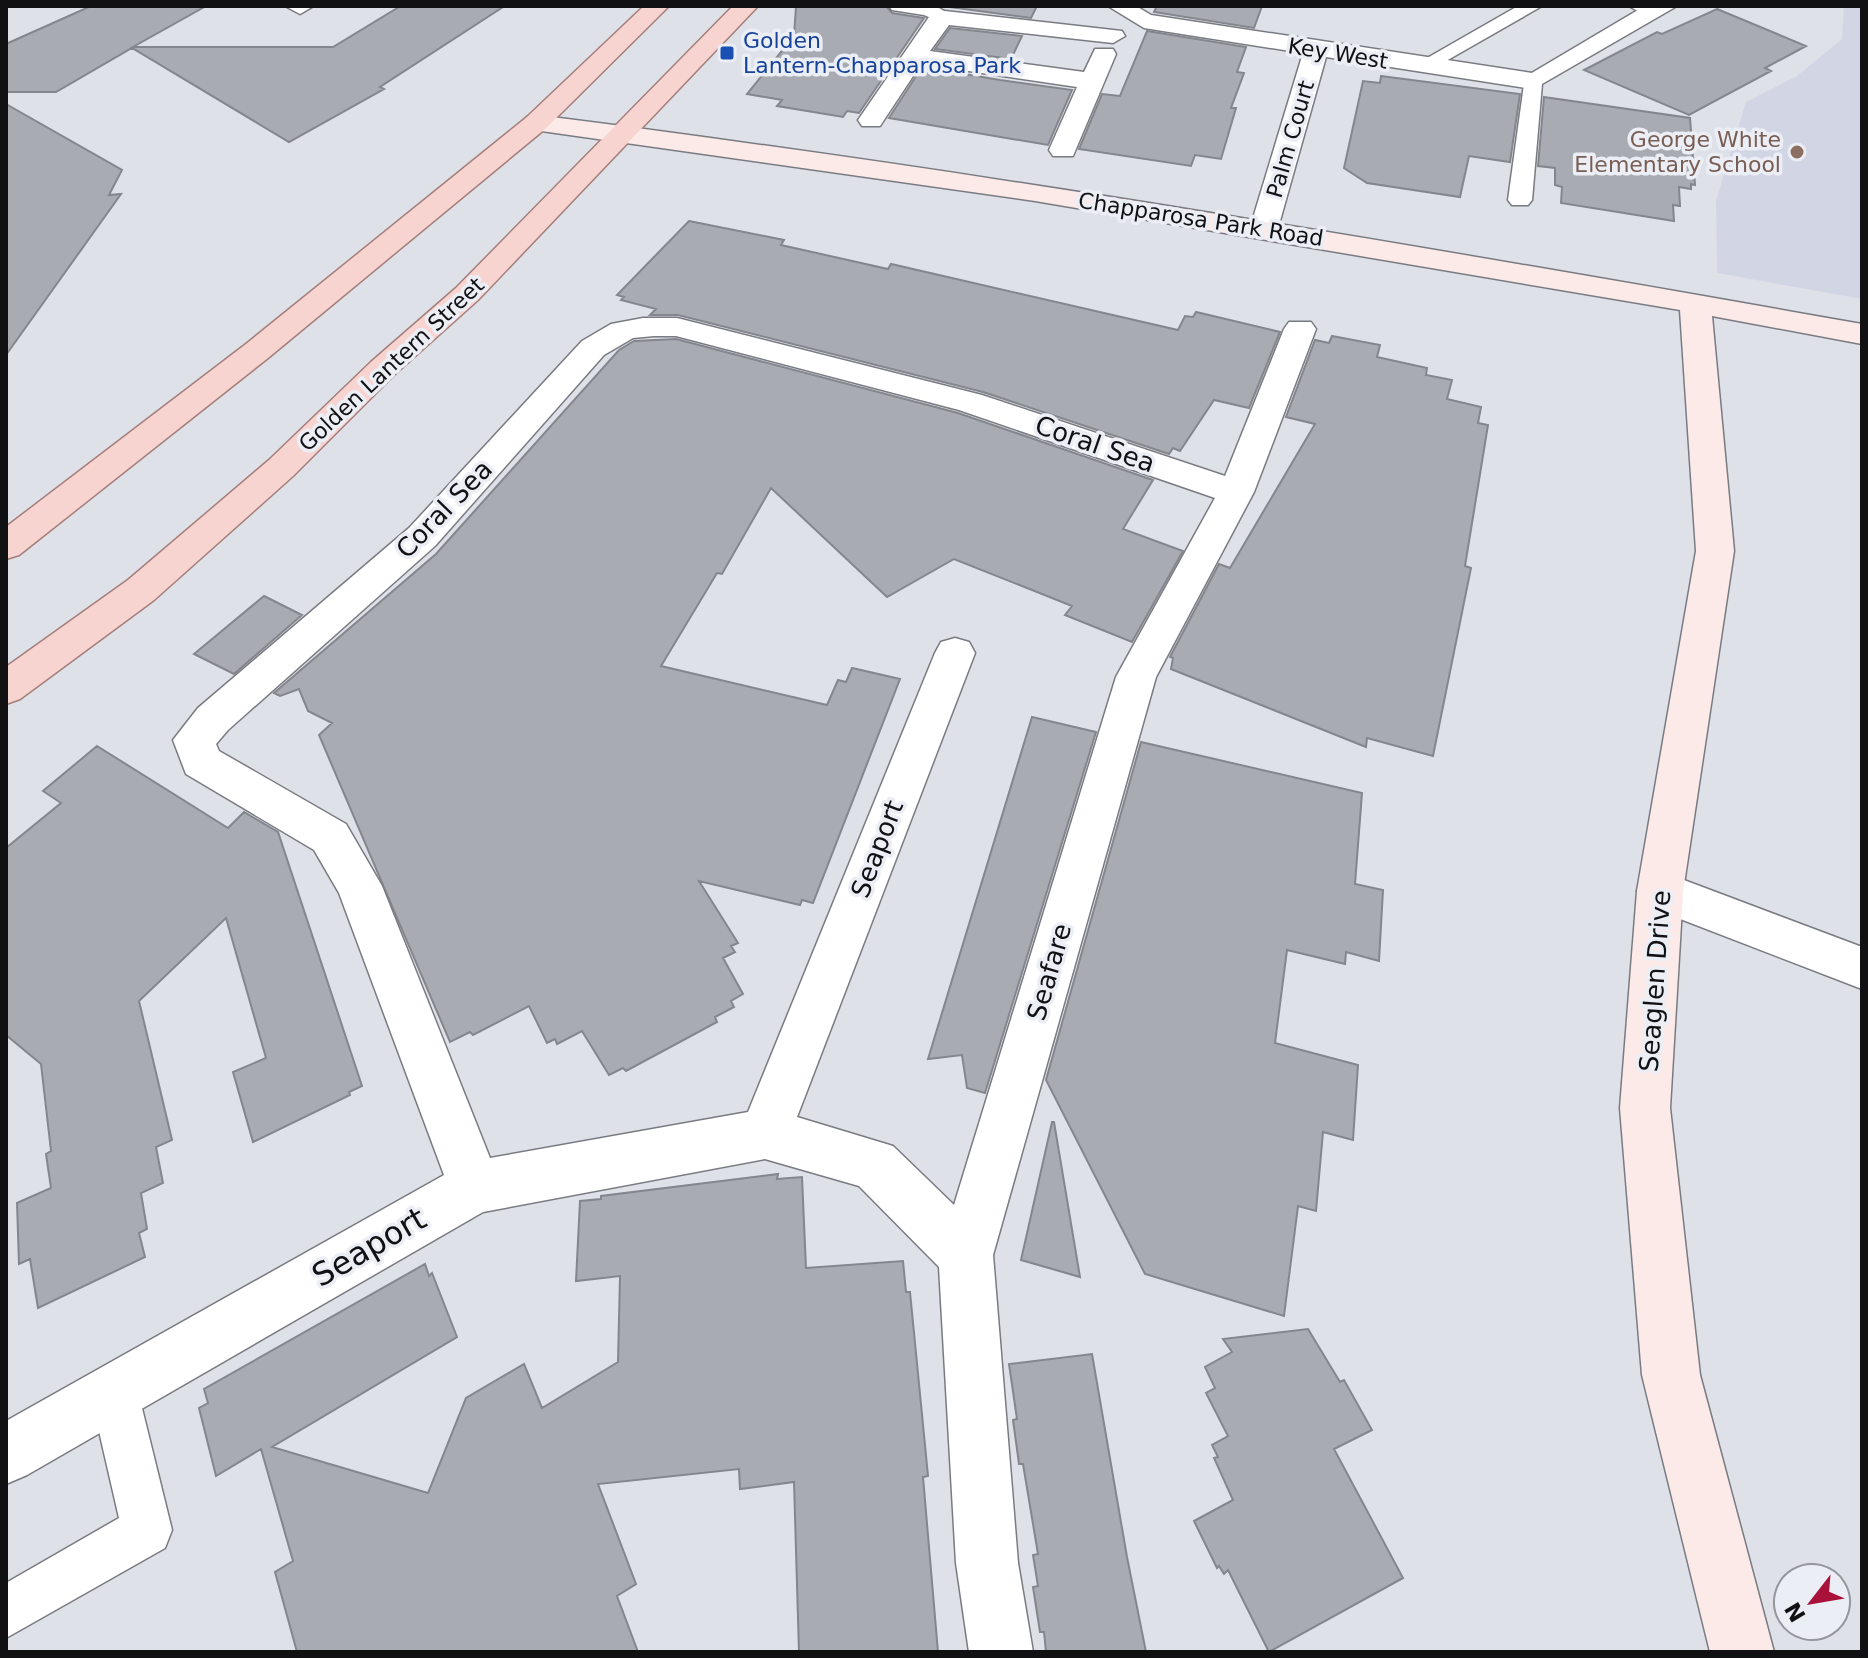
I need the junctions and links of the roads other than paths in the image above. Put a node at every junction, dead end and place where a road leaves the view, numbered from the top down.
1 (657, 6) edge
2 (746, 6) edge
3 (899, 6) edge
4 (1120, 6) edge
5 (1532, 6) edge
6 (1653, 8) edge
7 (945, 18) junction
8 (1144, 21) junction
9 (1113, 36) junction
10 (1316, 50) junction
11 (914, 56) junction
12 (1425, 65) junction
13 (1092, 81) junction
14 (1532, 81) junction
15 (871, 120) dead end
16 (536, 123) junction
17 (625, 134) junction
18 (1063, 150) dead end
19 (1520, 200) dead end
20 (1264, 228) junction
21 (1695, 304) junction
22 (1300, 329) dead end
23 (1862, 334) edge
24 (1236, 492) junction
25 (6, 546) edge
26 (955, 653) dead end
27 (6, 688) edge
28 (1660, 891) junction
29 (1862, 968) edge
30 (765, 1134) junction
31 (475, 1187) junction
32 (966, 1255) junction
33 (114, 1392) junction
34 (6, 1454) edge
35 (6, 1612) edge
36 (1001, 1652) edge
37 (1742, 1652) edge

1 - 16 main road
2 - 17 main road, Golden Lantern Street
3 - 7 lane
4 - 8 street
5 - 12 lane
6 - 14 lane
7 - 9 street
7 - 11 street
8 - 9 street
8 - 10 street, Key West
9 - 13 street
10 - 12 street, Key West
10 - 20 street, Palm Court
11 - 13 street
11 - 15 street
12 - 14 street, Key West
13 - 18 street
14 - 19 lane
16 - 17 street, Chapparosa Park Road
16 - 25 main road
17 - 20 street, Chapparosa Park Road
17 - 27 main road, Golden Lantern Street
20 - 21 street, Chapparosa Park Road
21 - 23 street, Chapparosa Park Road
21 - 28 street, Seaglen Drive
22 - 24 street, Seafare
24 - 31 street, Coral Sea
24 - 32 street, Seafare
26 - 30 street, Seaport
28 - 29 street
28 - 37 street, Seaglen Drive
30 - 31 street, Seaport
30 - 32 street, Seaport
31 - 33 street, Seaport
32 - 36 street, Seafare
33 - 34 street, Seaport
33 - 35 lane

